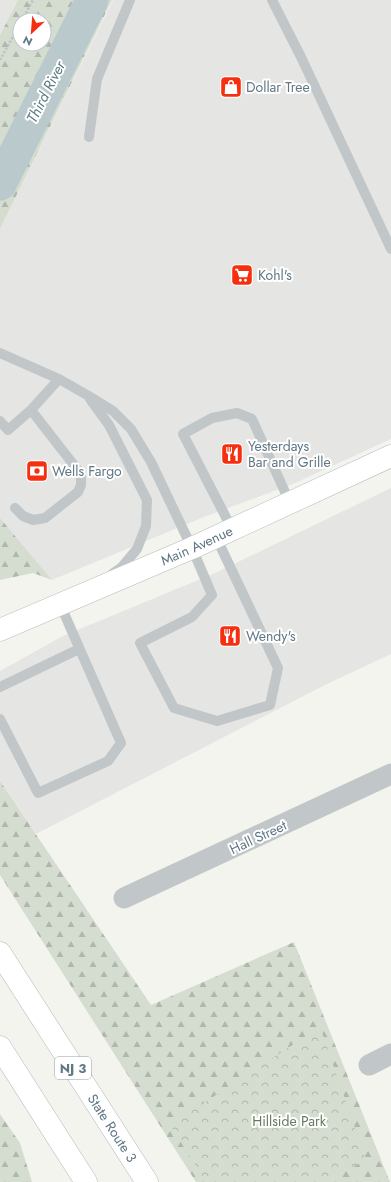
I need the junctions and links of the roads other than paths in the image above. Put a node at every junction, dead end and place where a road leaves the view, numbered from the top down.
1 (130, 0) edge
2 (272, 0) edge
3 (89, 137) dead end
4 (391, 249) edge
5 (0, 353) edge
6 (59, 379) junction
7 (87, 394) junction
8 (31, 410) junction
9 (0, 421) edge
10 (391, 456) edge
11 (290, 503) junction
12 (15, 508) dead end
13 (224, 533) junction
14 (192, 548) junction
15 (83, 595) junction
16 (60, 604) junction
17 (0, 630) edge
18 (80, 649) junction
19 (0, 687) edge
20 (0, 719) edge
21 (391, 774) edge
22 (124, 898) dead end
23 (0, 953) edge
24 (0, 1047) edge
25 (391, 1054) edge
26 (369, 1065) dead end
27 (85, 1181) edge
28 (147, 1182) edge

1 - 3 lane
2 - 4 lane
5 - 6 lane
6 - 7 lane
6 - 8 lane
7 - 14 lane
7 - 15 lane
8 - 9 lane
8 - 12 lane
10 - 11 main road, Main Avenue
11 - 13 main road, Main Avenue
11 - 13 lane
13 - 14 main road, Main Avenue
13 - 14 lane
14 - 15 main road, Main Avenue
15 - 16 main road, Main Avenue
16 - 17 main road, Main Avenue
16 - 18 lane
18 - 19 lane
18 - 20 lane
21 - 22 street, Hall Street
23 - 28 main road, State Route 3 / NJ 3
24 - 27 main road
25 - 26 street

